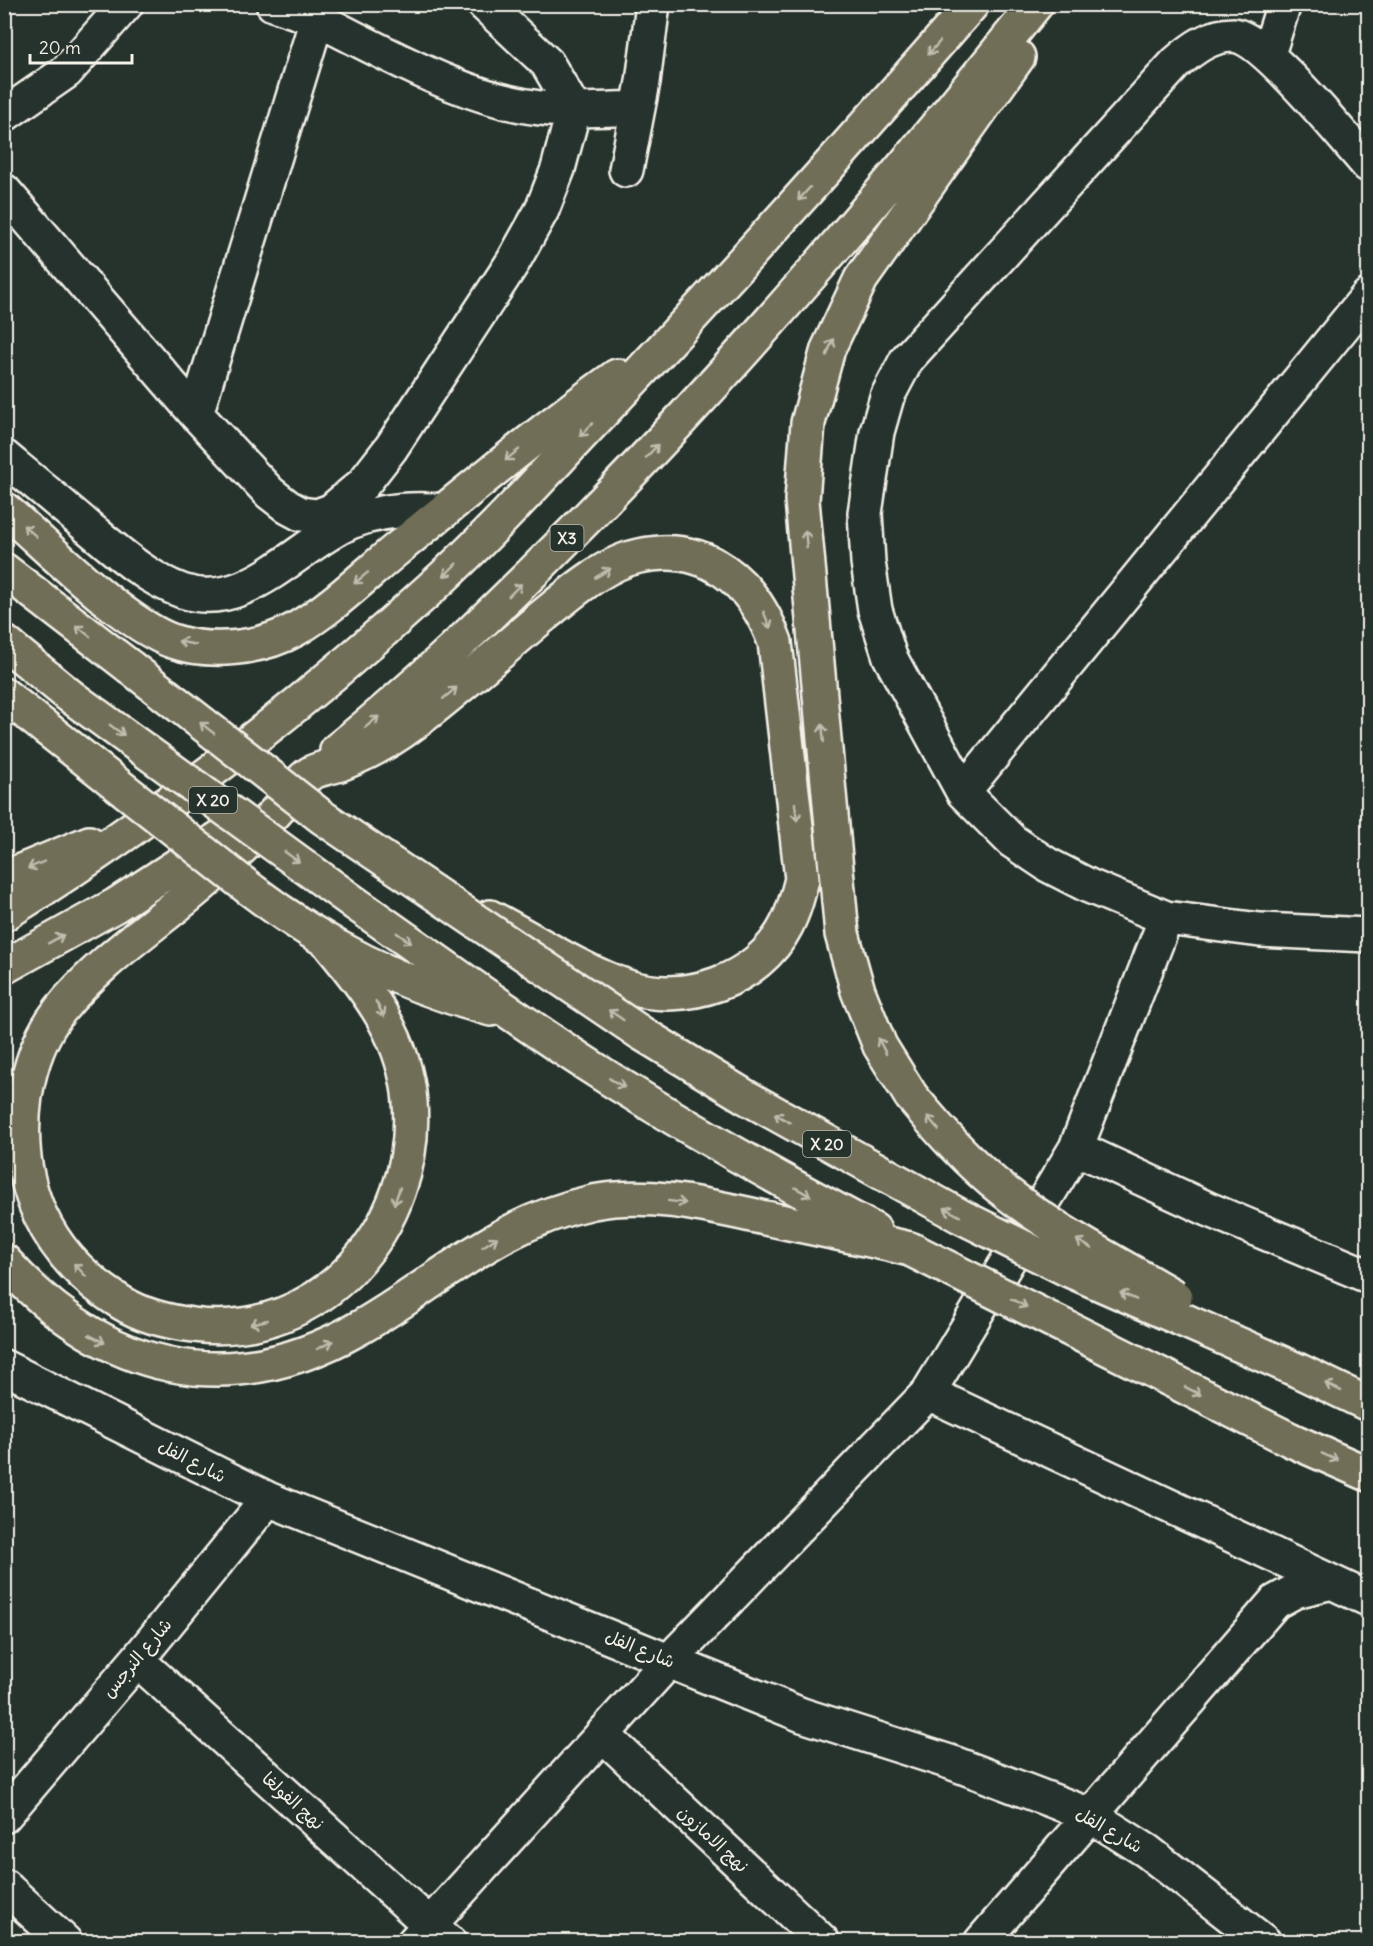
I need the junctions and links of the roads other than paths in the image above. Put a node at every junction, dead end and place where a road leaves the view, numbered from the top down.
1 (126, 4) edge
2 (273, 4) edge
3 (484, 4) edge
4 (653, 4) edge
5 (972, 4) edge
6 (1036, 4) edge
7 (1049, 4) edge
8 (1284, 4) edge
9 (317, 18) junction
10 (1268, 54) junction
11 (637, 108) junction
12 (574, 109) junction
13 (4, 115) edge
14 (1368, 165) edge
15 (626, 171) dead end
16 (4, 191) edge
17 (1368, 296) edge
18 (677, 333) junction
19 (196, 414) junction
20 (4, 458) edge
21 (4, 509) edge
22 (444, 511) junction
23 (4, 570) edge
24 (4, 642) edge
25 (4, 695) edge
26 (309, 773) junction
27 (963, 792) junction
28 (131, 832) junction
29 (389, 862) junction
30 (4, 878) edge
31 (4, 914) edge
32 (1166, 918) junction
33 (1367, 932) edge
34 (331, 946) junction
35 (4, 967) edge
36 (514, 1016) junction
37 (1076, 1148) junction
38 (910, 1249) junction
39 (4, 1261) edge
40 (1366, 1273) edge
41 (4, 1367) edge
42 (1298, 1370) junction
43 (928, 1393) junction
44 (1368, 1404) edge
45 (1368, 1474) edge
46 (268, 1498) junction
47 (1332, 1582) junction
48 (1368, 1599) edge
49 (137, 1660) junction
50 (669, 1661) junction
51 (603, 1735) junction
52 (1090, 1815) junction
53 (4, 1816) edge
54 (4, 1886) edge
55 (431, 1936) edge
56 (65, 1941) edge
57 (823, 1941) edge
58 (981, 1941) edge
59 (1264, 1941) edge

1 - 13 street
2 - 9 street
3 - 12 street
4 - 11 street
5 -> 18 highway
26 -> 6 highway, X3
42 -> 7 highway, bridge
8 - 10 street
9 - 12 street
9 - 19 street
10 - 14 street
10 - 27 street
11 - 12 street
11 - 15 street
12 - 19 street
16 - 19 street
17 - 27 street
18 -> 22 highway
18 -> 28 highway
20 - 22 street
22 -> 21 highway
29 -> 23 highway, X 20, bridge
24 -> 36 highway, X 20, bridge
25 - 34 highway, bridge
26 -> 29 highway
34 -> 26 highway
35 -> 26 highway, X3
27 - 32 street
28 -> 30 highway
28 - 31 highway
42 -> 29 highway, X 20, bridge
32 - 33 street
32 - 37 street
34 - 36 highway
36 -> 38 highway, X 20
37 - 40 street
37 - 43 street
39 -> 38 highway
38 -> 45 highway, X 20, bridge
41 - 46 street, شارع الفل
44 -> 42 highway, X 20
43 - 47 street
43 - 50 street
46 - 49 street, شارع النرجس
46 - 50 street, شارع الفل
47 - 48 street
47 - 52 street
49 - 53 street, شارع النرجس
49 - 55 street, نهج الفولغا
50 - 51 street
50 - 52 street, شارع الفل
51 - 55 street
51 - 57 street, نهج الامازون
52 - 58 street
52 - 59 street, شارع الفل
54 - 56 street

